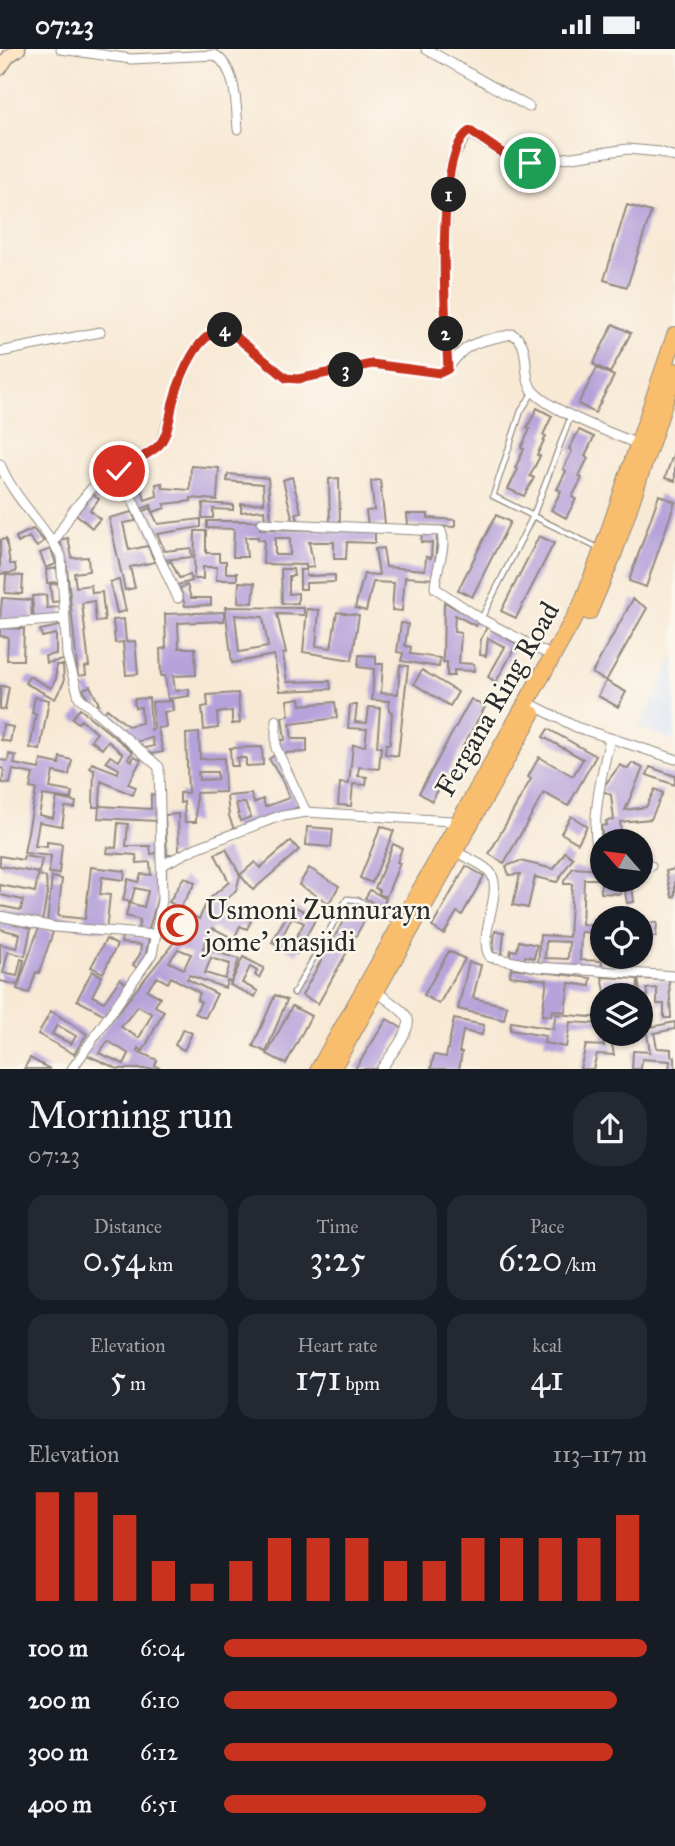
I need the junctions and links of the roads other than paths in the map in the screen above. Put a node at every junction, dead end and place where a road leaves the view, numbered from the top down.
1 (61, 49) edge
2 (426, 49) edge
3 (11, 51) edge
4 (217, 52) edge
5 (0, 69) edge
6 (528, 107) dead end
7 (239, 129) dead end
8 (675, 157) edge
9 (100, 332) dead end
10 (675, 335) edge
11 (0, 352) edge
12 (448, 369) junction
13 (675, 372) edge
14 (533, 391) junction
15 (572, 415) junction
16 (638, 444) junction
17 (0, 464) edge
18 (119, 471) junction
19 (533, 516) junction
20 (262, 523) dead end
21 (54, 542) junction
22 (602, 550) junction
23 (178, 597) dead end
24 (64, 618) junction
25 (481, 619) junction
26 (0, 624) edge
27 (552, 656) junction
28 (532, 704) junction
29 (276, 720) dead end
30 (610, 739) junction
31 (675, 759) edge
32 (306, 812) junction
33 (456, 824) junction
34 (597, 829) edge
35 (456, 852) junction
36 (162, 865) junction
37 (0, 916) edge
38 (400, 924) junction
39 (156, 936) junction
40 (675, 976) edge
41 (377, 992) junction
42 (293, 993) dead end
43 (72, 1069) edge
44 (319, 1069) edge
45 (332, 1069) edge
46 (381, 1069) edge

1 - 4 street
2 - 6 street
3 - 5 street
4 - 7 street
8 - 12 street
9 - 11 street
10 - 16 highway, Fergana Ring Road
12 - 14 street
12 - 18 street
13 - 28 highway, Fergana Ring Road
14 - 15 street
14 - 19 lane
15 - 16 street
15 - 19 lane
16 - 22 highway, Fergana Ring Road
17 - 21 street
18 - 21 street
18 - 23 street
19 - 22 lane
19 - 25 lane
20 - 25 street
21 - 24 street
22 - 27 highway, Fergana Ring Road
24 - 26 street
24 - 36 street
25 - 27 street
27 - 28 highway, Fergana Ring Road
28 - 30 street
28 - 33 highway, Fergana Ring Road
28 - 35 highway, Fergana Ring Road
29 - 32 street
30 - 31 street
30 - 34 street
32 - 33 street
32 - 36 street
33 - 38 highway, Fergana Ring Road
35 - 40 street
35 - 41 highway, Fergana Ring Road
36 - 39 street
37 - 39 street
38 - 42 lane
38 - 44 highway, Fergana Ring Road
39 - 43 street
41 - 45 highway, Fergana Ring Road
41 - 46 street

